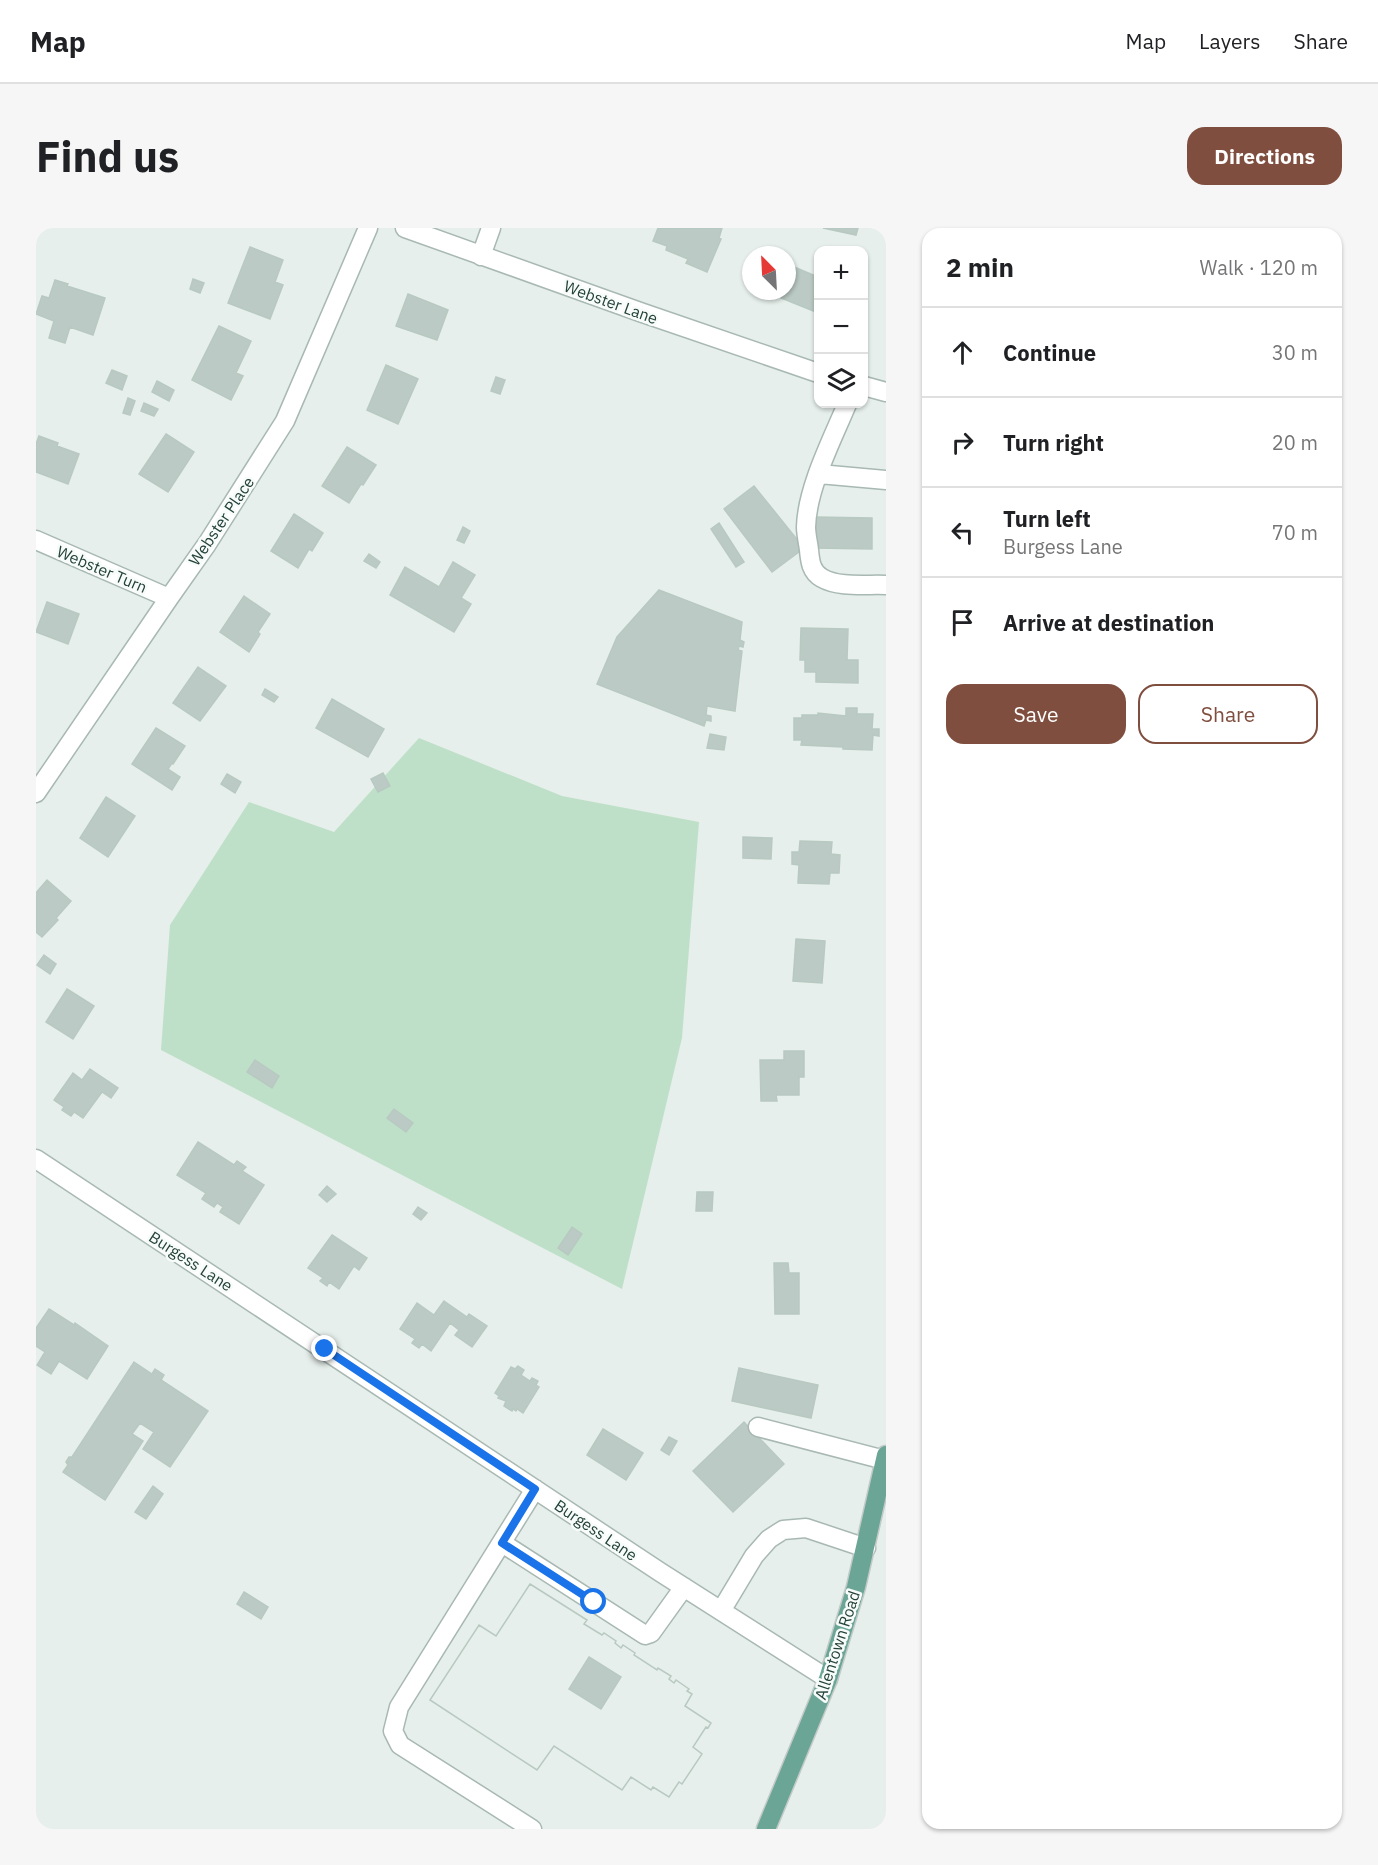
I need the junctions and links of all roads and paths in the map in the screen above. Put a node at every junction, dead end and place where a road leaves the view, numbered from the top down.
1 (368, 228) edge
2 (405, 228) edge
3 (491, 228) edge
4 (481, 256) junction
5 (814, 371) edge
6 (868, 387) edge
7 (886, 392) edge
8 (845, 408) edge
9 (819, 474) junction
10 (886, 480) edge
11 (36, 540) edge
12 (886, 585) edge
13 (168, 597) junction
14 (36, 794) edge
15 (36, 1160) edge
16 (758, 1427) dead end
17 (886, 1455) edge
18 (885, 1460) edge
19 (535, 1489) junction
20 (502, 1543) junction
21 (866, 1548) junction
22 (684, 1587) junction
23 (721, 1611) junction
24 (828, 1679) junction
25 (532, 1829) edge
26 (766, 1829) edge

1 - 13 street, Webster Place
2 - 4 street, Webster Lane
3 - 4 street
4 - 5 street, Webster Lane
6 - 7 street
8 - 9 street
9 - 10 street
9 - 12 street
11 - 13 street, Webster Turn
13 - 14 street, Webster Place
15 - 19 street, Burgess Lane
16 - 18 street
17 - 18 main road, Allentown Road
18 - 21 main road, Allentown Road
19 - 20 street
19 - 22 street, Burgess Lane
20 - 22 street
20 - 25 street
21 - 23 street
21 - 24 main road, Allentown Road
22 - 23 street, Burgess Lane
23 - 24 street, Burgess Lane
24 - 26 main road, Allentown Road

